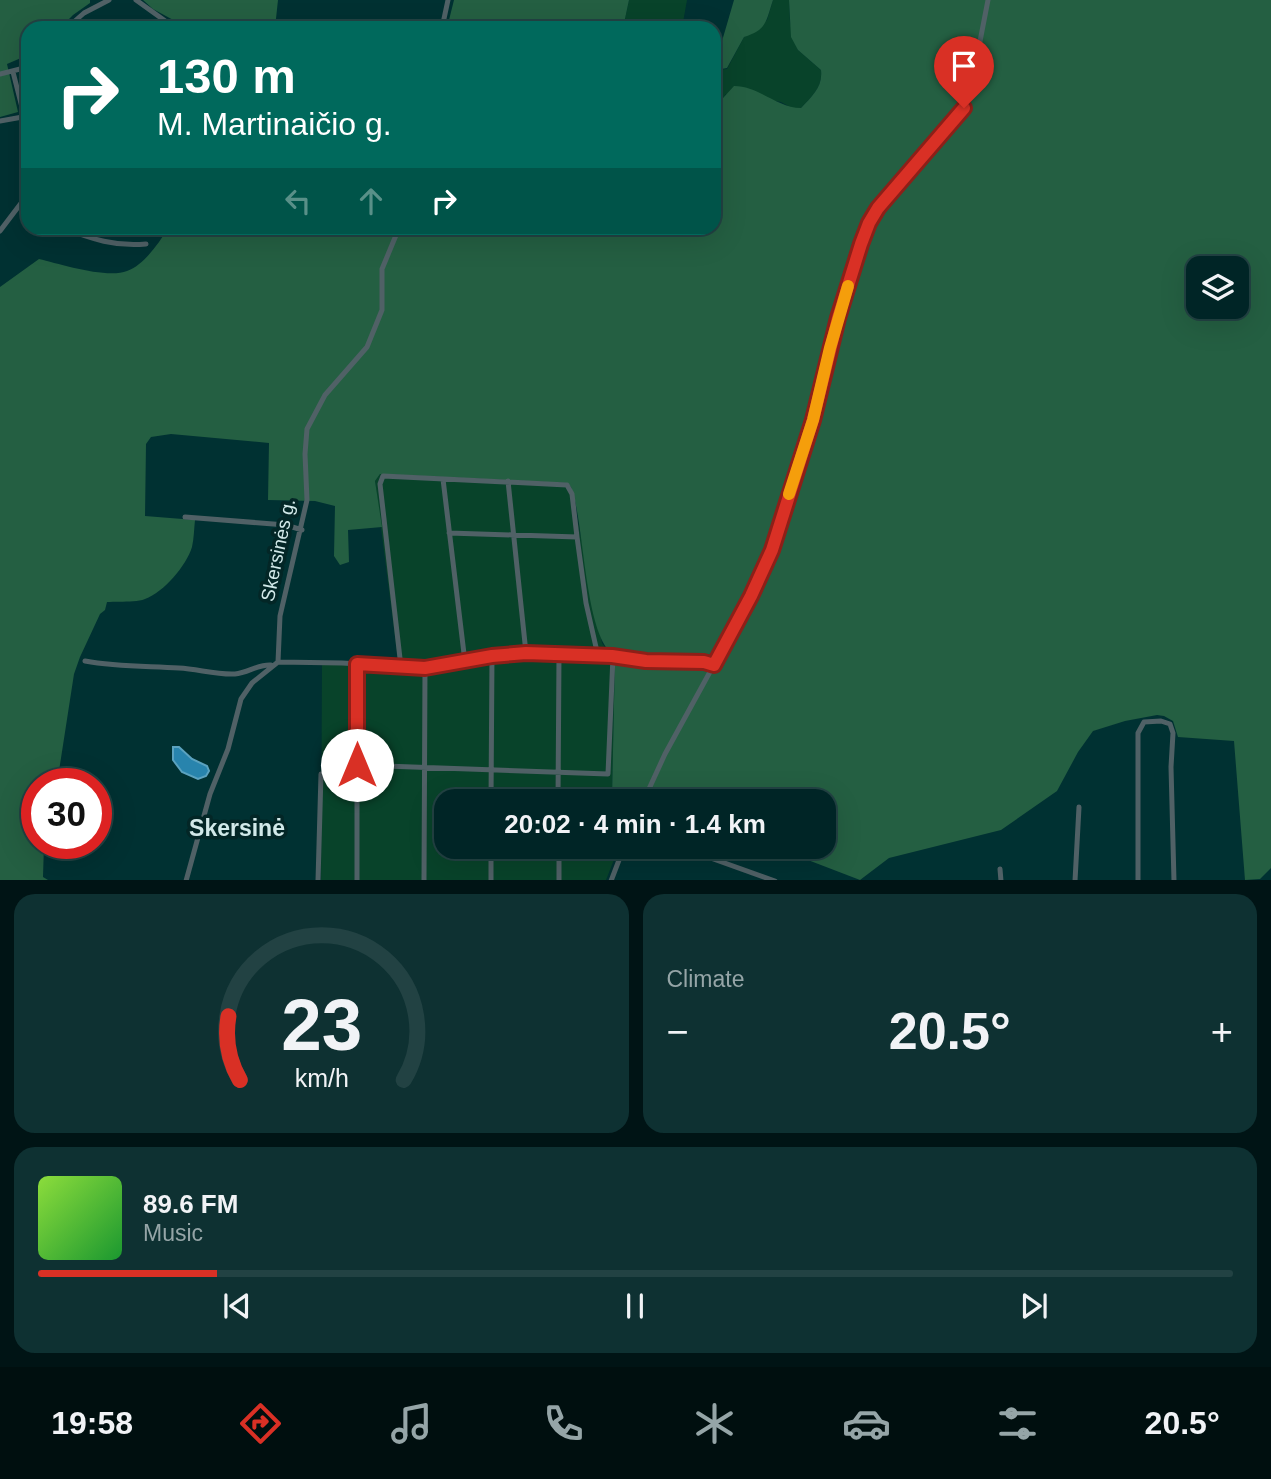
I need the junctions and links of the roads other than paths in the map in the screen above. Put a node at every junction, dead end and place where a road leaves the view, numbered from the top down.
1 (109, 0) edge
2 (136, 0) edge
3 (448, 0) edge
4 (988, 0) edge
5 (75, 21) edge
6 (166, 21) edge
7 (444, 21) edge
8 (21, 69) edge
9 (13, 72) junction
10 (0, 74) edge
11 (21, 99) edge
12 (21, 117) edge
13 (0, 121) edge
14 (20, 206) edge
15 (0, 231) edge
16 (81, 235) edge
17 (396, 235) edge
18 (146, 244) dead end
19 (443, 479) junction
20 (508, 481) junction
21 (185, 516) dead end
22 (302, 530) junction
23 (449, 533) junction
24 (514, 534) junction
25 (577, 537) junction
26 (526, 653) junction
27 (559, 655) junction
28 (492, 656) junction
29 (597, 656) junction
30 (612, 656) junction
31 (85, 661) dead end
32 (465, 662) junction
33 (274, 664) junction
34 (357, 664) junction
35 (714, 665) junction
36 (401, 667) junction
37 (425, 668) junction
38 (357, 765) junction
39 (424, 768) junction
40 (491, 770) junction
41 (558, 770) junction
42 (321, 774) dead end
43 (491, 789) edge
44 (558, 789) edge
45 (649, 789) edge
46 (1079, 807) dead end
47 (491, 859) edge
48 (559, 859) edge
49 (619, 859) edge
50 (715, 859) edge
51 (1000, 869) dead end
52 (187, 880) edge
53 (318, 880) edge
54 (357, 880) edge
55 (424, 880) edge
56 (491, 880) edge
57 (559, 880) edge
58 (611, 880) edge
59 (775, 880) edge
60 (1001, 880) edge
61 (1075, 880) edge
62 (1138, 880) edge
63 (1174, 880) edge

1 - 5 street
2 - 6 street
3 - 7 street
4 - 35 street
8 - 9 street
9 - 10 street
9 - 11 street
12 - 13 street
14 - 15 street
16 - 18 street
17 - 22 street, Skersinės g.
19 - 20 street
19 - 23 street
19 - 36 street
20 - 24 street
20 - 25 street
21 - 22 street
22 - 33 street, Skersinės g.
23 - 24 street
23 - 32 street
24 - 25 street
24 - 26 street
25 - 29 street
26 - 27 street
26 - 28 street
27 - 29 street
27 - 41 street
28 - 32 street
28 - 40 street
29 - 30 street
30 - 35 street
30 - 41 street
31 - 33 street
32 - 37 street
33 - 34 street
33 - 52 street
34 - 36 street
34 - 38 street
35 - 45 street
36 - 37 street
37 - 39 street
38 - 39 street
38 - 54 street
39 - 40 street
39 - 55 street
40 - 41 street
40 - 43 street
41 - 44 street
42 - 53 street
46 - 61 street
47 - 56 street
48 - 57 street
49 - 58 street
50 - 59 street
51 - 60 street
62 - 63 street

